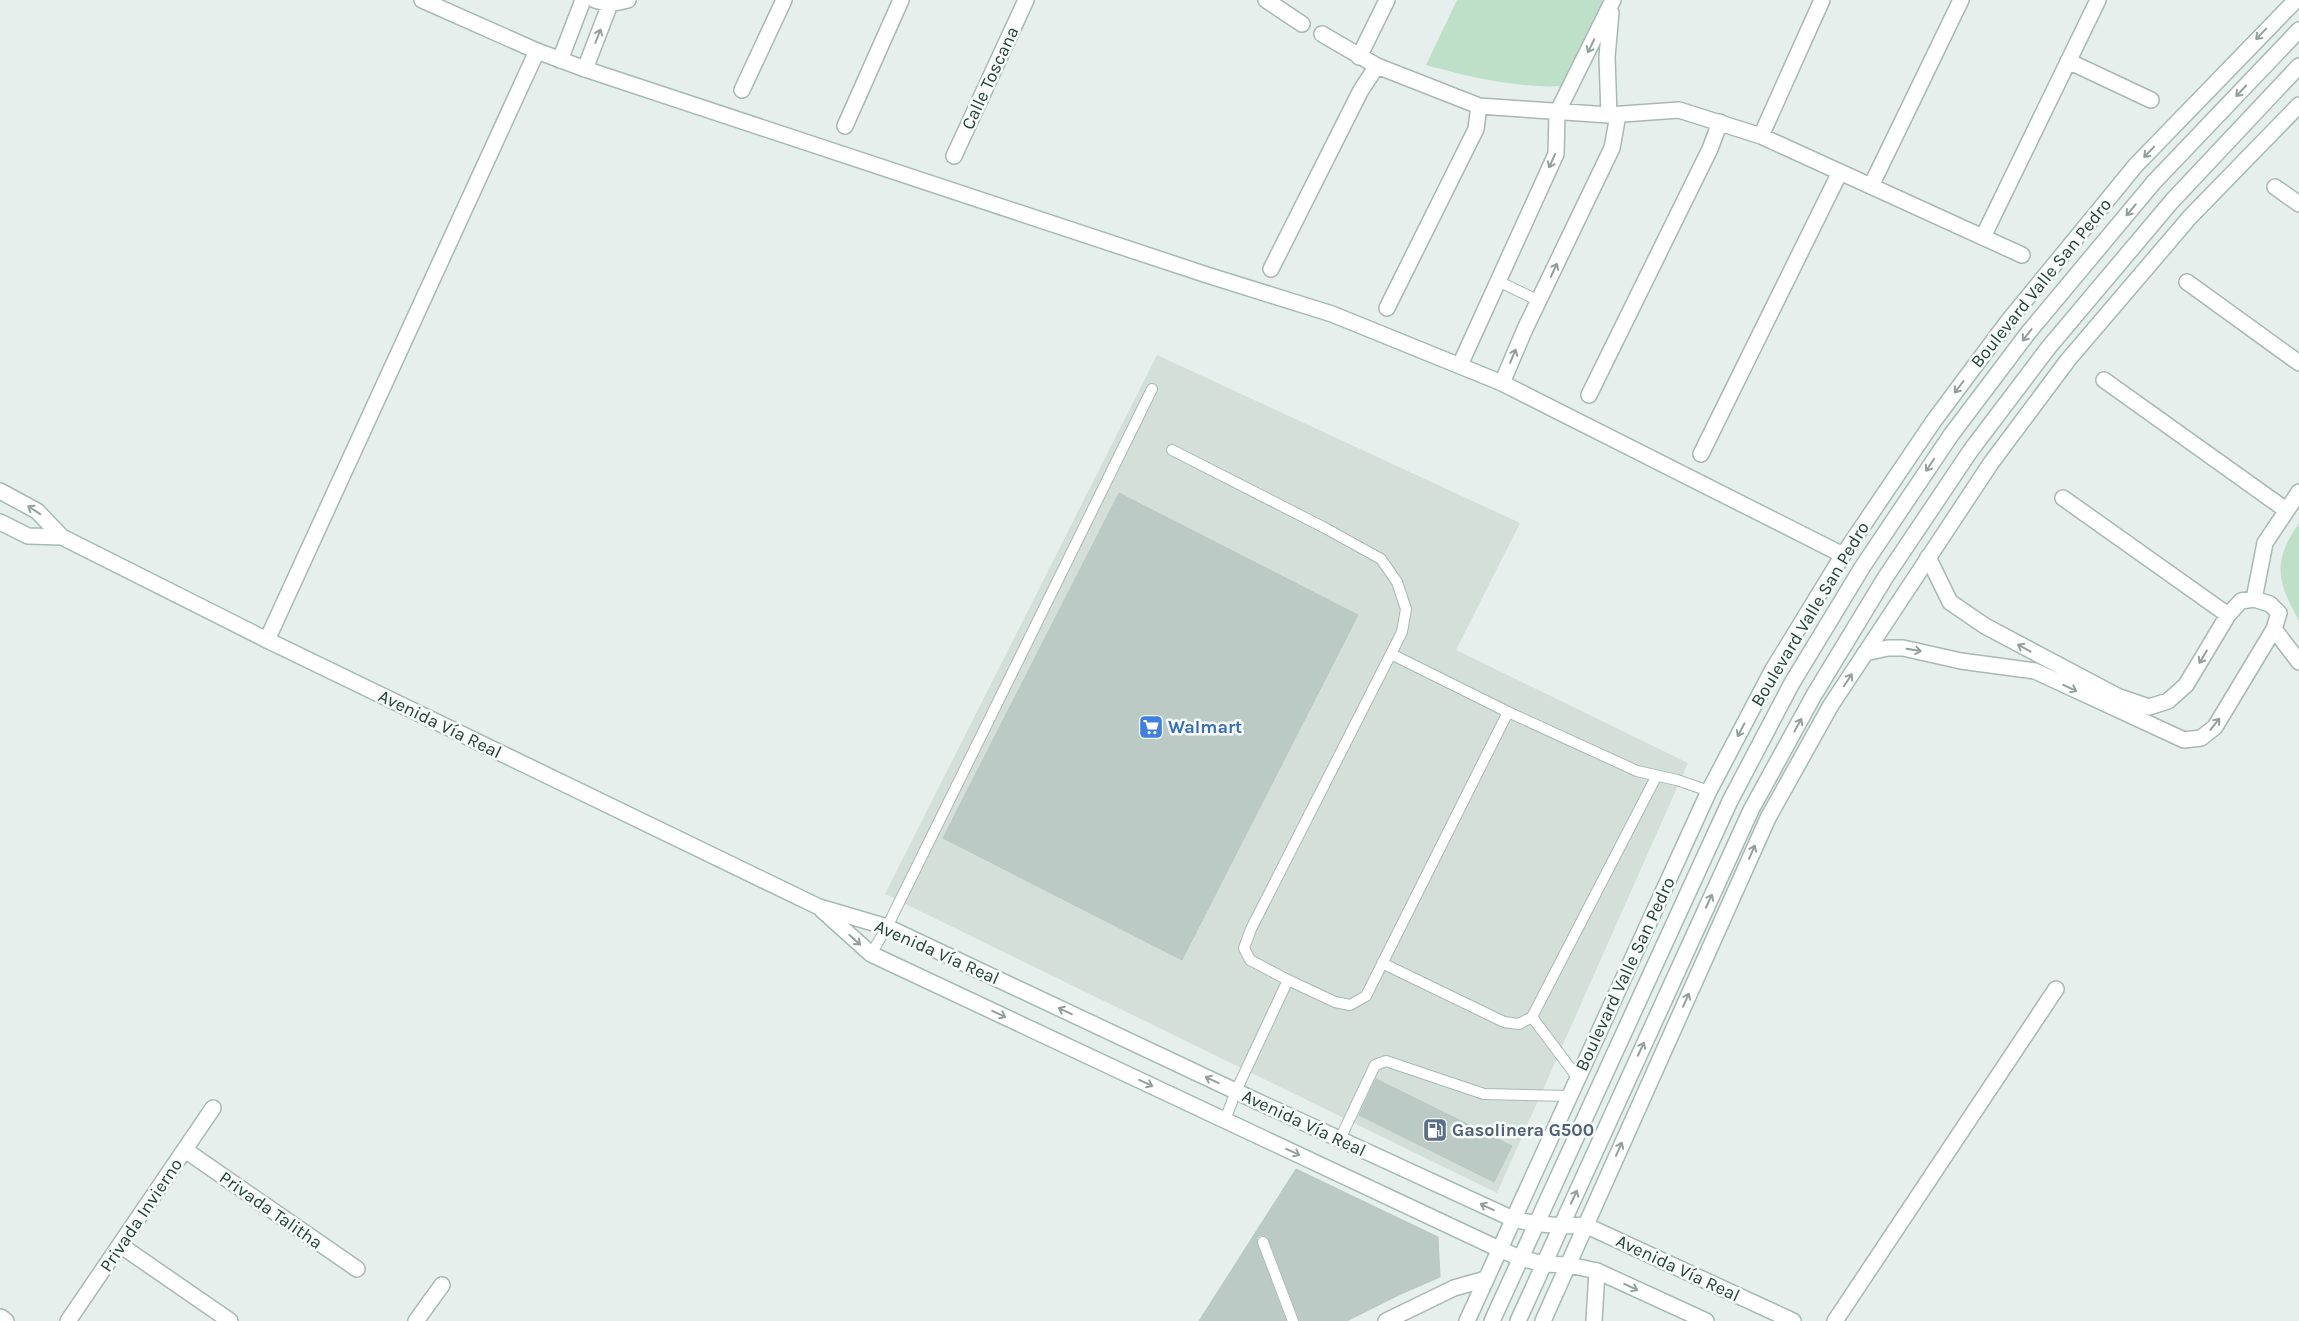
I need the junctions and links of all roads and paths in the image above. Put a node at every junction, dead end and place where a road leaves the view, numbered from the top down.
1 (422, 0) edge
2 (584, 0) edge
3 (595, 0) edge
4 (628, 0) edge
5 (784, 0) edge
6 (901, 0) edge
7 (1026, 0) edge
8 (1266, 0) edge
9 (1387, 0) edge
10 (1822, 0) edge
11 (1961, 0) edge
12 (2098, 0) edge
13 (2296, 0) edge
14 (1612, 1) edge
15 (610, 4) junction
16 (1302, 24) dead end
17 (2299, 30) edge
18 (1322, 34) dead end
19 (537, 51) junction
20 (1358, 57) junction
21 (560, 60) junction
22 (2068, 60) junction
23 (1377, 66) junction
24 (2299, 66) edge
25 (586, 68) junction
26 (742, 90) dead end
27 (2151, 100) dead end
28 (2299, 105) edge
29 (1479, 106) junction
30 (1558, 113) junction
31 (1614, 115) junction
32 (1720, 122) junction
33 (845, 126) dead end
34 (1761, 136) junction
35 (954, 156) dead end
36 (1840, 172) junction
37 (1871, 186) junction
38 (2275, 187) dead end
39 (2299, 204) edge
40 (1983, 237) junction
41 (2022, 254) dead end
42 (1271, 269) dead end
43 (1498, 281) junction
44 (2187, 282) dead end
45 (1539, 301) junction
46 (1387, 308) dead end
47 (2299, 363) edge
48 (1460, 365) junction
49 (2104, 380) dead end
50 (1502, 383) junction
51 (1152, 389) dead end
52 (1589, 396) dead end
53 (1172, 450) dead end
54 (1701, 454) dead end
55 (0, 491) edge
56 (2299, 492) edge
57 (2062, 498) dead end
58 (2286, 510) junction
59 (0, 522) edge
60 (62, 537) junction
61 (1843, 555) junction
62 (1928, 557) junction
63 (2254, 599) junction
64 (2228, 615) junction
65 (2274, 629) junction
66 (267, 640) junction
67 (1866, 653) junction
68 (1391, 654) junction
69 (2299, 662) edge
70 (1508, 712) junction
71 (1656, 777) junction
72 (1709, 791) junction
73 (819, 907) junction
74 (887, 926) junction
75 (871, 954) junction
76 (1382, 963) junction
77 (1288, 980) junction
78 (2056, 989) dead end
79 (1532, 1017) junction
80 (1577, 1077) junction
81 (1236, 1091) junction
82 (1568, 1096) junction
83 (213, 1108) dead end
84 (1225, 1120) junction
85 (1340, 1139) junction
86 (185, 1150) junction
87 (1513, 1218) junction
88 (1536, 1225) junction
89 (1585, 1225) junction
90 (1560, 1226) junction
91 (1263, 1242) dead end
92 (120, 1245) junction
93 (1499, 1249) junction
94 (1520, 1258) junction
95 (1544, 1264) junction
96 (1569, 1265) junction
97 (357, 1269) dead end
98 (1596, 1271) junction
99 (1486, 1279) junction
100 (442, 1285) dead end
101 (1, 1317) edge
102 (6, 1321) edge
103 (68, 1321) edge
104 (230, 1321) edge
105 (416, 1321) edge
106 (1293, 1321) edge
107 (1386, 1321) edge
108 (1467, 1321) edge
109 (1492, 1321) edge
110 (1518, 1321) edge
111 (1543, 1321) edge
112 (1594, 1321) edge
113 (1706, 1321) edge
114 (1793, 1321) edge
115 (1835, 1321) edge

1 - 19 street
2 - 21 street
3 - 15 street
4 - 15 street
5 - 26 street
6 - 33 street
7 - 35 street, Calle Toscana
8 - 16 street
9 - 20 street
10 - 34 street
11 - 37 street
12 - 22 street
13 -> 61 street, Boulevard Valle San Pedro
14 -> 30 street
14 - 31 street
25 -> 15 street
17 -> 88 street, Boulevard Valle San Pedro
18 - 20 street
19 - 21 street
19 - 66 street
20 - 23 street
21 - 25 street
22 - 27 street
22 - 40 street
23 - 29 street
23 - 42 street
90 -> 24 street
25 - 48 street
28 - 62 street
29 - 30 street
29 - 46 street
30 - 31 street
30 -> 43 street
31 - 32 street
45 -> 31 street
32 - 34 street
32 - 52 street
34 - 36 street
36 - 37 street
36 - 54 street
37 - 40 street
38 - 39 street
40 - 41 street
43 - 45 lane
43 - 48 street
44 - 47 street
50 -> 45 street
48 - 50 street
49 - 58 street
50 - 61 street
51 - 74 lane
53 - 68 lane
60 -> 55 street
56 - 58 street
57 - 64 street
58 - 63 street
59 - 60 street
60 - 66 street, Avenida Vía Real
61 -> 72 street, Boulevard Valle San Pedro
64 -> 62 street
62 - 67 street
63 - 64 street
63 - 65 street
67 -> 65 street
65 - 69 street
66 - 73 street, Avenida Vía Real
89 -> 67 street
68 - 70 lane
68 - 77 lane
70 - 71 lane
70 - 76 lane
71 - 72 lane
71 - 79 lane
72 - 80 street, Boulevard Valle San Pedro
73 - 74 street, Avenida Vía Real
73 -> 75 street, Avenida Vía Real
74 - 75 lane
81 -> 74 street, Avenida Vía Real
75 -> 84 street, Avenida Vía Real
76 - 77 lane
76 - 79 lane
77 - 81 lane
78 - 115 street
79 - 80 lane
80 - 82 street, Boulevard Valle San Pedro
81 - 84 lane
81 - 85 street, Avenida Vía Real
82 - 85 lane
82 - 87 street, Boulevard Valle San Pedro
83 - 86 street, Privada Invierno
84 -> 93 street, Avenida Vía Real
87 -> 85 street, Avenida Vía Real
86 - 92 street, Privada Invierno
86 - 97 street, Privada Talitha
87 - 88 street, Avenida Vía Real
87 - 93 street, Boulevard Valle San Pedro
88 - 90 street, Avenida Vía Real
88 - 94 street, Boulevard Valle San Pedro
89 - 90 street, Avenida Vía Real
89 - 96 street
89 - 114 street, Avenida Vía Real
90 - 95 street
91 - 106 lane
92 - 103 street, Privada Invierno
92 - 104 street
93 - 94 street, Avenida Vía Real
93 - 99 street, Boulevard Valle San Pedro
94 - 95 street, Avenida Vía Real
94 - 109 street, Boulevard Valle San Pedro
95 - 96 street, Avenida Vía Real
95 - 110 street
96 - 98 street, Avenida Vía Real
96 - 111 street
98 - 112 street
98 -> 113 street, Avenida Vía Real
99 - 107 street
99 - 108 street, Boulevard Valle San Pedro
100 - 105 street
101 - 102 street

